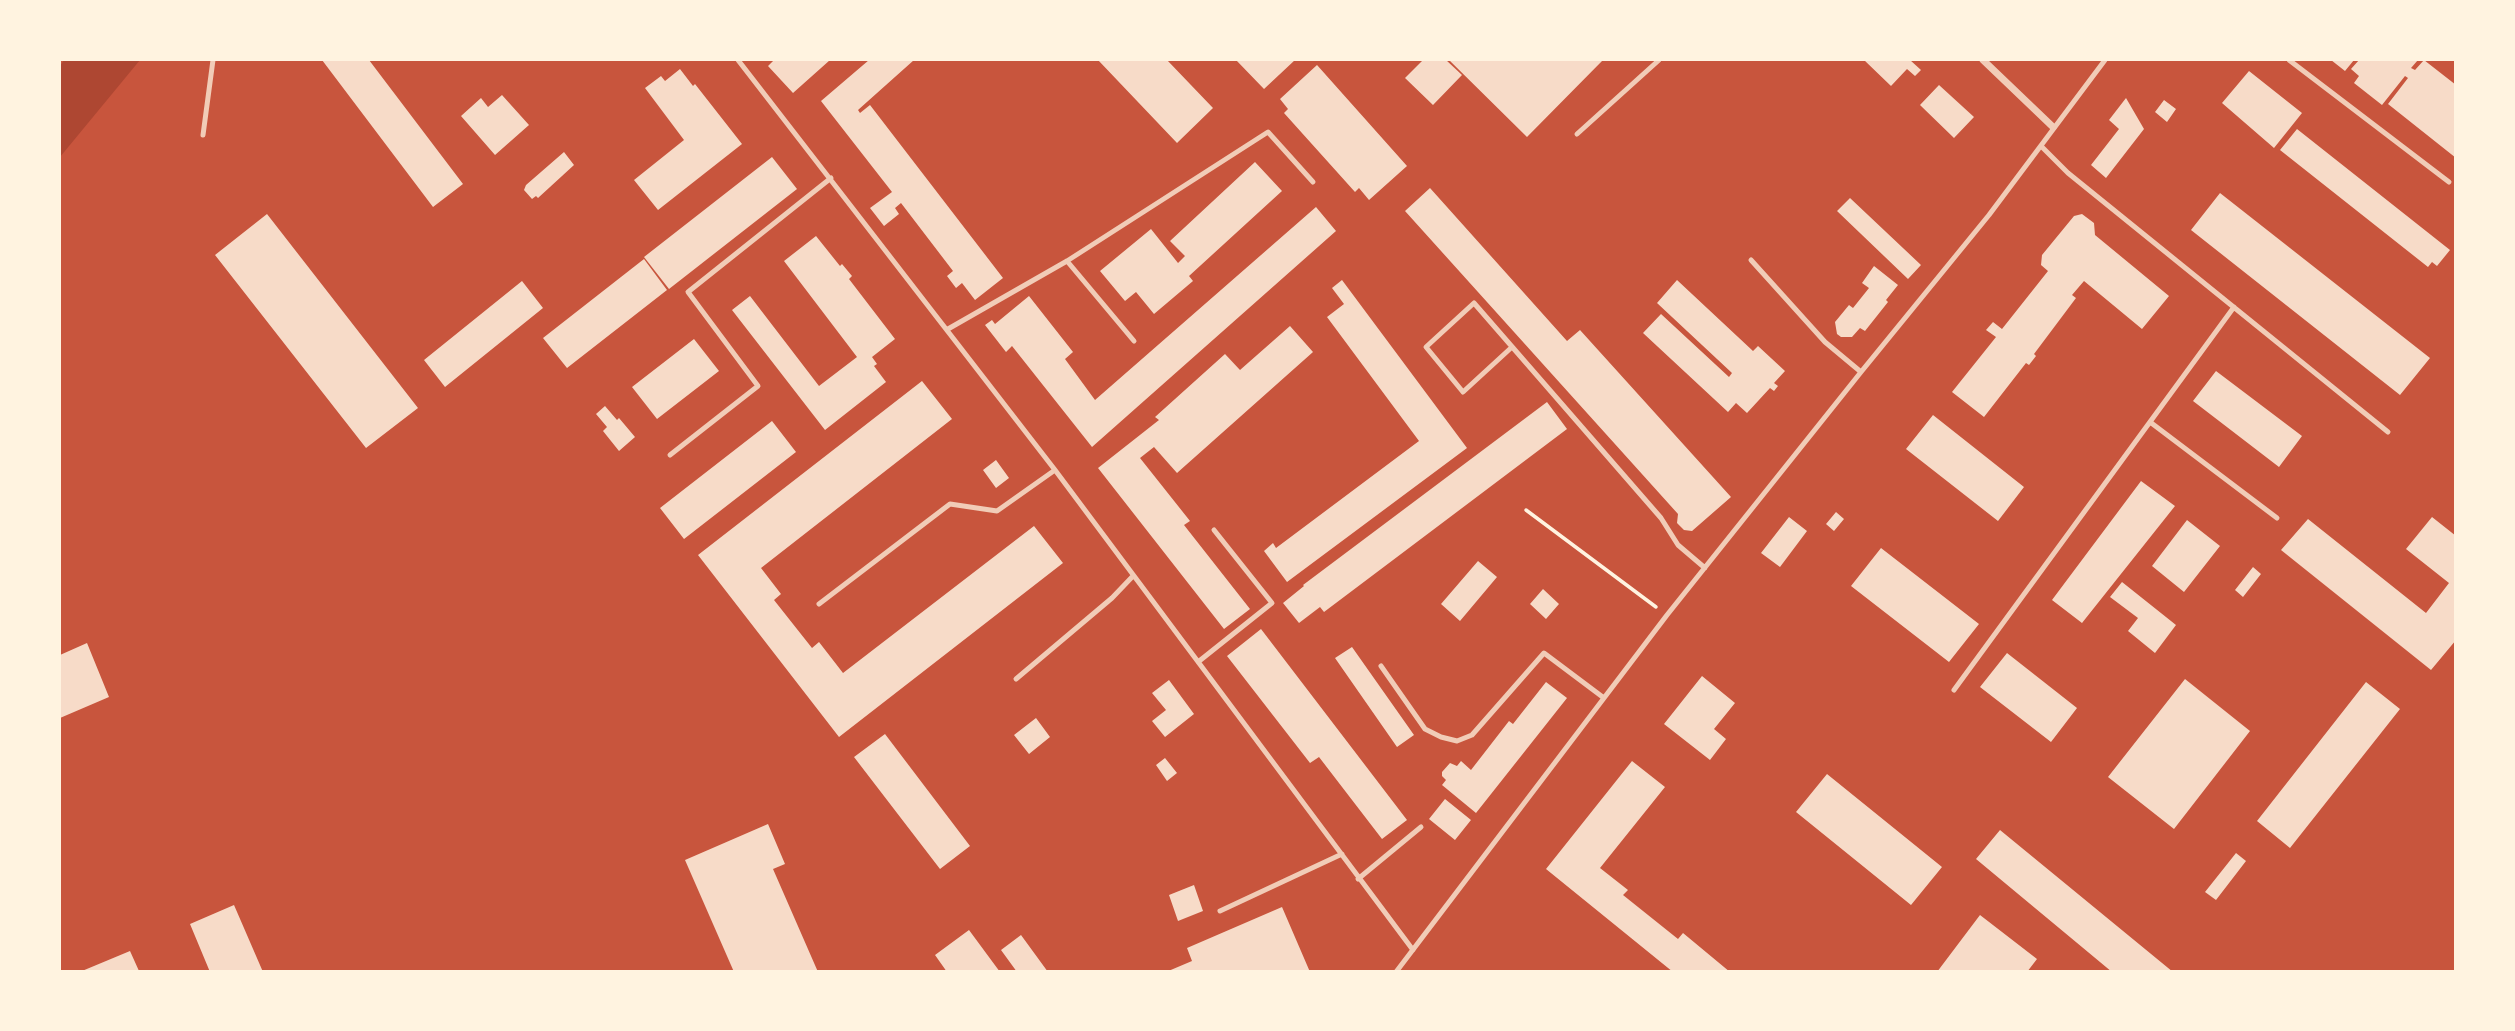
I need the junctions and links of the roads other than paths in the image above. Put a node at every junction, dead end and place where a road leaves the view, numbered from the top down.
1 (213, 60) edge
2 (738, 60) edge
3 (1659, 60) edge
4 (1983, 60) edge
5 (2105, 60) edge
6 (2289, 60) edge
7 (2053, 127) junction
8 (1577, 134) dead end
9 (203, 135) dead end
10 (2041, 146) junction
11 (831, 178) junction
12 (1313, 182) dead end
13 (2449, 182) dead end
14 (1751, 260) dead end
15 (1067, 261) junction
16 (2234, 307) junction
17 (948, 330) junction
18 (1134, 341) dead end
19 (1512, 347) junction
20 (1861, 372) junction
21 (2150, 422) junction
22 (2388, 432) dead end
23 (670, 455) dead end
24 (1055, 470) junction
25 (2277, 518) dead end
26 (1214, 530) dead end
27 (1705, 568) junction
28 (1133, 576) junction
29 (819, 604) dead end
30 (1198, 662) junction
31 (1381, 666) dead end
32 (1016, 679) dead end
33 (1954, 690) dead end
34 (1604, 698) junction
35 (1421, 828) dead end
36 (1342, 854) junction
37 (1358, 878) junction
38 (1220, 911) dead end
39 (1413, 950) junction
40 (1396, 971) edge

1 - 9 lane
2 - 11 lane
3 - 8 lane
4 - 7 street
5 - 7 lane
6 - 13 lane
7 - 10 lane
10 - 16 lane
10 - 20 lane
11 - 17 lane
11 - 23 lane
12 - 15 lane
14 - 20 lane
15 - 17 lane
15 - 18 lane
16 - 21 lane
16 - 22 lane
17 - 24 lane
19 - 19 lane
19 - 27 lane
20 - 27 lane
21 - 25 lane
21 - 33 lane
24 - 28 lane
24 - 29 lane
26 - 30 lane
27 - 34 lane
28 - 30 lane
28 - 32 lane
30 - 36 lane
31 - 34 lane
34 - 39 lane
35 - 37 lane
36 - 37 lane
36 - 38 lane
37 - 39 lane
39 - 40 lane

